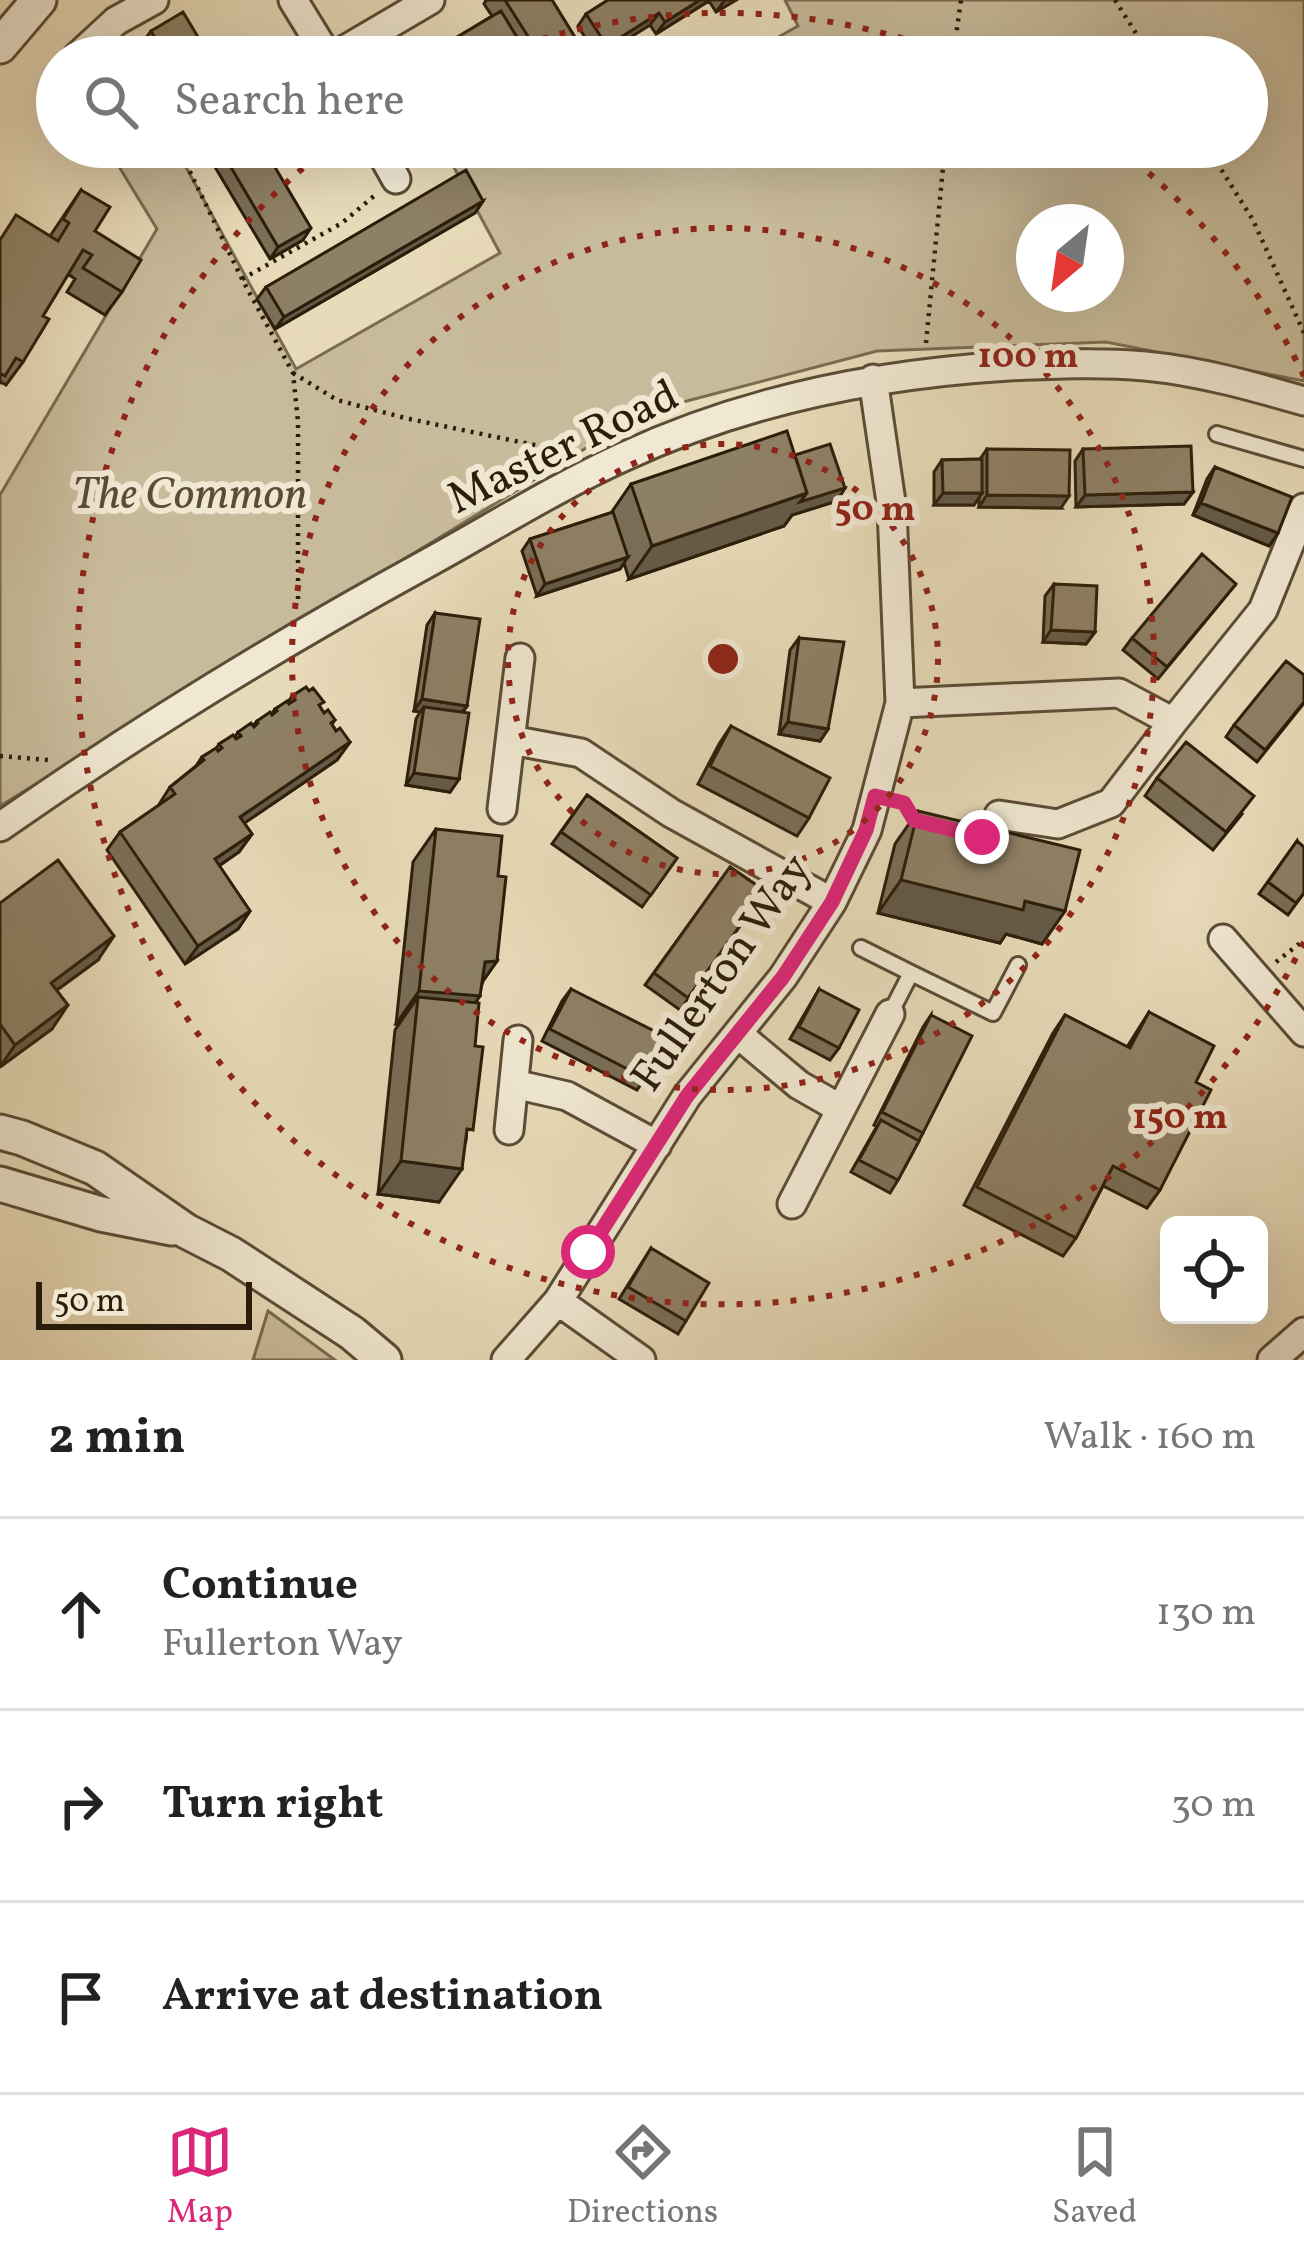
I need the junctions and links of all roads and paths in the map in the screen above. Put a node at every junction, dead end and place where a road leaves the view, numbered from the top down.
1 (39, 0) edge
2 (154, 0) edge
3 (293, 0) edge
4 (430, 0) edge
5 (961, 0) edge
6 (1115, 0) edge
7 (100, 36) edge
8 (316, 36) edge
9 (367, 36) edge
10 (956, 36) edge
11 (1138, 36) edge
12 (0, 46) edge
13 (188, 168) edge
14 (390, 168) edge
15 (943, 168) edge
16 (1221, 168) edge
17 (396, 178) joint
18 (242, 279) junction
19 (1304, 333) edge
20 (293, 373) junction
21 (924, 373) junction
22 (873, 380) junction
23 (1304, 401) edge
24 (1217, 434) dead end
25 (622, 457) junction
26 (1304, 459) edge
27 (1304, 508) edge
28 (298, 634) junction
29 (520, 658) dead end
30 (900, 703) junction
31 (1173, 722) junction
32 (511, 740) junction
33 (0, 756) edge
34 (83, 769) junction
35 (502, 809) dead end
36 (999, 815) dead end
37 (0, 827) edge
38 (832, 902) junction
39 (1222, 939) dead end
40 (1304, 940) edge
41 (861, 948) dead end
42 (1018, 965) dead end
43 (911, 973) junction
44 (1258, 976) junction
45 (890, 1014) joint
46 (1304, 1032) edge
47 (739, 1035) junction
48 (518, 1040) dead end
49 (514, 1084) junction
50 (841, 1108) junction
51 (509, 1130) dead end
52 (0, 1132) edge
53 (657, 1145) junction
54 (0, 1184) edge
55 (792, 1204) dead end
56 (186, 1231) junction
57 (558, 1301) junction
58 (1304, 1332) edge
59 (384, 1360) edge
60 (506, 1360) edge
61 (641, 1360) edge
62 (1272, 1360) edge

1 - 12 street
2 - 7 street
3 - 8 street
4 - 9 street
5 - 10 path
6 - 11 path
13 - 18 path
14 - 17 street
15 - 21 path
16 - 19 path
17 - 18 path
18 - 20 path
20 - 25 path
20 - 28 path
21 - 22 street, Master Road
21 - 23 street, Master Road
22 - 25 street, Master Road
22 - 30 street, Fullerton Way
24 - 26 lane
25 - 28 street, Master Road
27 - 31 street
28 - 34 street, Master Road
29 - 32 street
30 - 31 street
30 - 38 street, Fullerton Way
31 - 36 street
32 - 35 street
32 - 38 street
33 - 34 path
34 - 37 street, Master Road
38 - 47 street, Fullerton Way
39 - 44 street
40 - 44 path
41 - 43 lane
42 - 43 lane
43 - 45 lane
44 - 46 street
45 - 50 street
47 - 50 street
47 - 53 street, Fullerton Way
48 - 49 street
49 - 51 street
49 - 53 street
50 - 55 street
52 - 56 street
53 - 57 street, Fullerton Way
54 - 56 street
56 - 59 street
57 - 60 street, Fullerton Way
57 - 61 street
58 - 62 street

